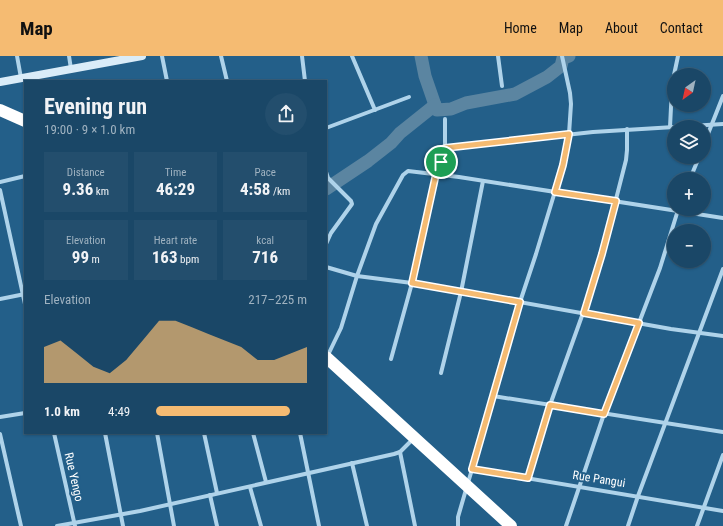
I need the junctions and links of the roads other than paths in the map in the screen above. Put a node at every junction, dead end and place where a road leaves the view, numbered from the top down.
1 (17, 56) edge
2 (69, 56) edge
3 (142, 56) edge
4 (162, 56) edge
5 (220, 56) edge
6 (302, 56) edge
7 (352, 56) edge
8 (498, 56) edge
9 (562, 56) edge
10 (678, 56) edge
11 (116, 58) edge
12 (675, 68) edge
13 (71, 69) junction
14 (21, 78) junction
15 (167, 80) edge
16 (227, 80) edge
17 (305, 80) edge
18 (0, 82) edge
19 (502, 86) dead end
20 (409, 96) dead end
21 (723, 96) edge
22 (0, 110) edge
23 (375, 110) junction
24 (445, 119) dead end
25 (24, 121) edge
26 (712, 124) joint
27 (723, 124) edge
28 (667, 127) edge
29 (327, 128) edge
30 (627, 129) junction
31 (569, 134) junction
32 (445, 148) junction
33 (436, 174) junction
34 (24, 176) edge
35 (327, 176) edge
36 (483, 181) junction
37 (0, 182) edge
38 (0, 190) edge
39 (555, 192) junction
40 (616, 201) junction
41 (667, 208) edge
42 (676, 216) edge
43 (711, 216) edge
44 (723, 218) edge
45 (327, 242) edge
46 (327, 267) edge
47 (723, 269) edge
48 (357, 276) junction
49 (412, 283) junction
50 (461, 292) junction
51 (24, 294) edge
52 (0, 299) edge
53 (520, 302) junction
54 (584, 313) junction
55 (639, 323) junction
56 (699, 333) junction
57 (723, 336) edge
58 (327, 355) edge
59 (327, 358) edge
60 (391, 359) dead end
61 (441, 373) dead end
62 (493, 396) junction
63 (550, 405) junction
64 (24, 412) edge
65 (604, 414) junction
66 (0, 418) edge
67 (665, 424) junction
68 (723, 432) edge
69 (0, 434) edge
70 (54, 434) edge
71 (105, 434) edge
72 (157, 434) edge
73 (204, 434) edge
74 (253, 434) edge
75 (300, 434) edge
76 (414, 438) junction
77 (400, 452) junction
78 (723, 455) edge
79 (352, 463) junction
80 (472, 469) junction
81 (309, 473) junction
82 (528, 478) junction
83 (266, 482) junction
84 (467, 486) junction
85 (580, 486) junction
86 (250, 487) junction
87 (217, 493) junction
88 (210, 495) junction
89 (638, 496) junction
90 (169, 504) junction
91 (704, 507) junction
92 (723, 511) edge
93 (120, 513) junction
94 (74, 524) edge
95 (20, 526) edge
96 (57, 526) edge
97 (123, 526) edge
98 (174, 526) edge
99 (217, 526) edge
100 (262, 526) edge
101 (319, 526) edge
102 (367, 526) edge
103 (416, 526) edge
104 (458, 526) edge
105 (510, 526) edge
106 (566, 526) edge
107 (628, 526) edge
108 (697, 526) edge

1 - 14 street
2 - 13 street
3 - 11 main road
4 - 15 street
5 - 16 street
6 - 17 street
7 - 23 street
8 - 19 street
9 - 31 street
10 - 12 street
11 - 13 main road
13 - 14 main road
14 - 18 main road
20 - 23 street
21 - 26 street
22 - 25 highway
23 - 29 street
24 - 32 street
26 - 27 street
28 - 30 street
30 - 31 street
30 - 40 street
31 - 32 street
31 - 39 street
32 - 33 street
33 - 36 street
33 - 48 street
33 - 49 street
34 - 37 street
35 - 45 street
36 - 39 street
36 - 50 street
38 - 51 street
39 - 40 street
39 - 53 street
40 - 41 street
40 - 54 street
42 - 55 street
43 - 44 street
46 - 48 street
47 - 56 street
48 - 49 street
48 - 58 street
49 - 50 street
49 - 60 street
50 - 53 street
50 - 61 street
51 - 52 street
53 - 54 street
53 - 62 street
54 - 55 street
54 - 63 street
55 - 56 street
55 - 65 street
56 - 57 street
56 - 67 street
59 - 76 highway
62 - 63 street
62 - 80 street
63 - 65 street
63 - 82 street
64 - 66 street
65 - 67 street
65 - 85 street
67 - 68 street
67 - 89 street
69 - 95 street
70 - 94 street, Rue Yengo
71 - 93 street
72 - 90 street
73 - 87 street
74 - 83 street
75 - 81 street
76 - 77 street
76 - 84 highway
77 - 79 street
77 - 103 street
78 - 91 street
79 - 81 street
79 - 102 street
80 - 82 street, Rue Pangui
80 - 84 street
81 - 83 street
81 - 101 street
82 - 85 street, Rue Pangui
83 - 86 street
84 - 104 street
84 - 105 highway
85 - 89 street, Rue Pangui
85 - 106 street
86 - 87 street
86 - 100 street
87 - 88 street
88 - 90 street
88 - 99 street
89 - 91 street, Rue Pangui
89 - 107 street
90 - 93 street
90 - 98 street
91 - 92 street, Rue Pangui
91 - 108 street
93 - 94 street
93 - 97 street
94 - 96 street

